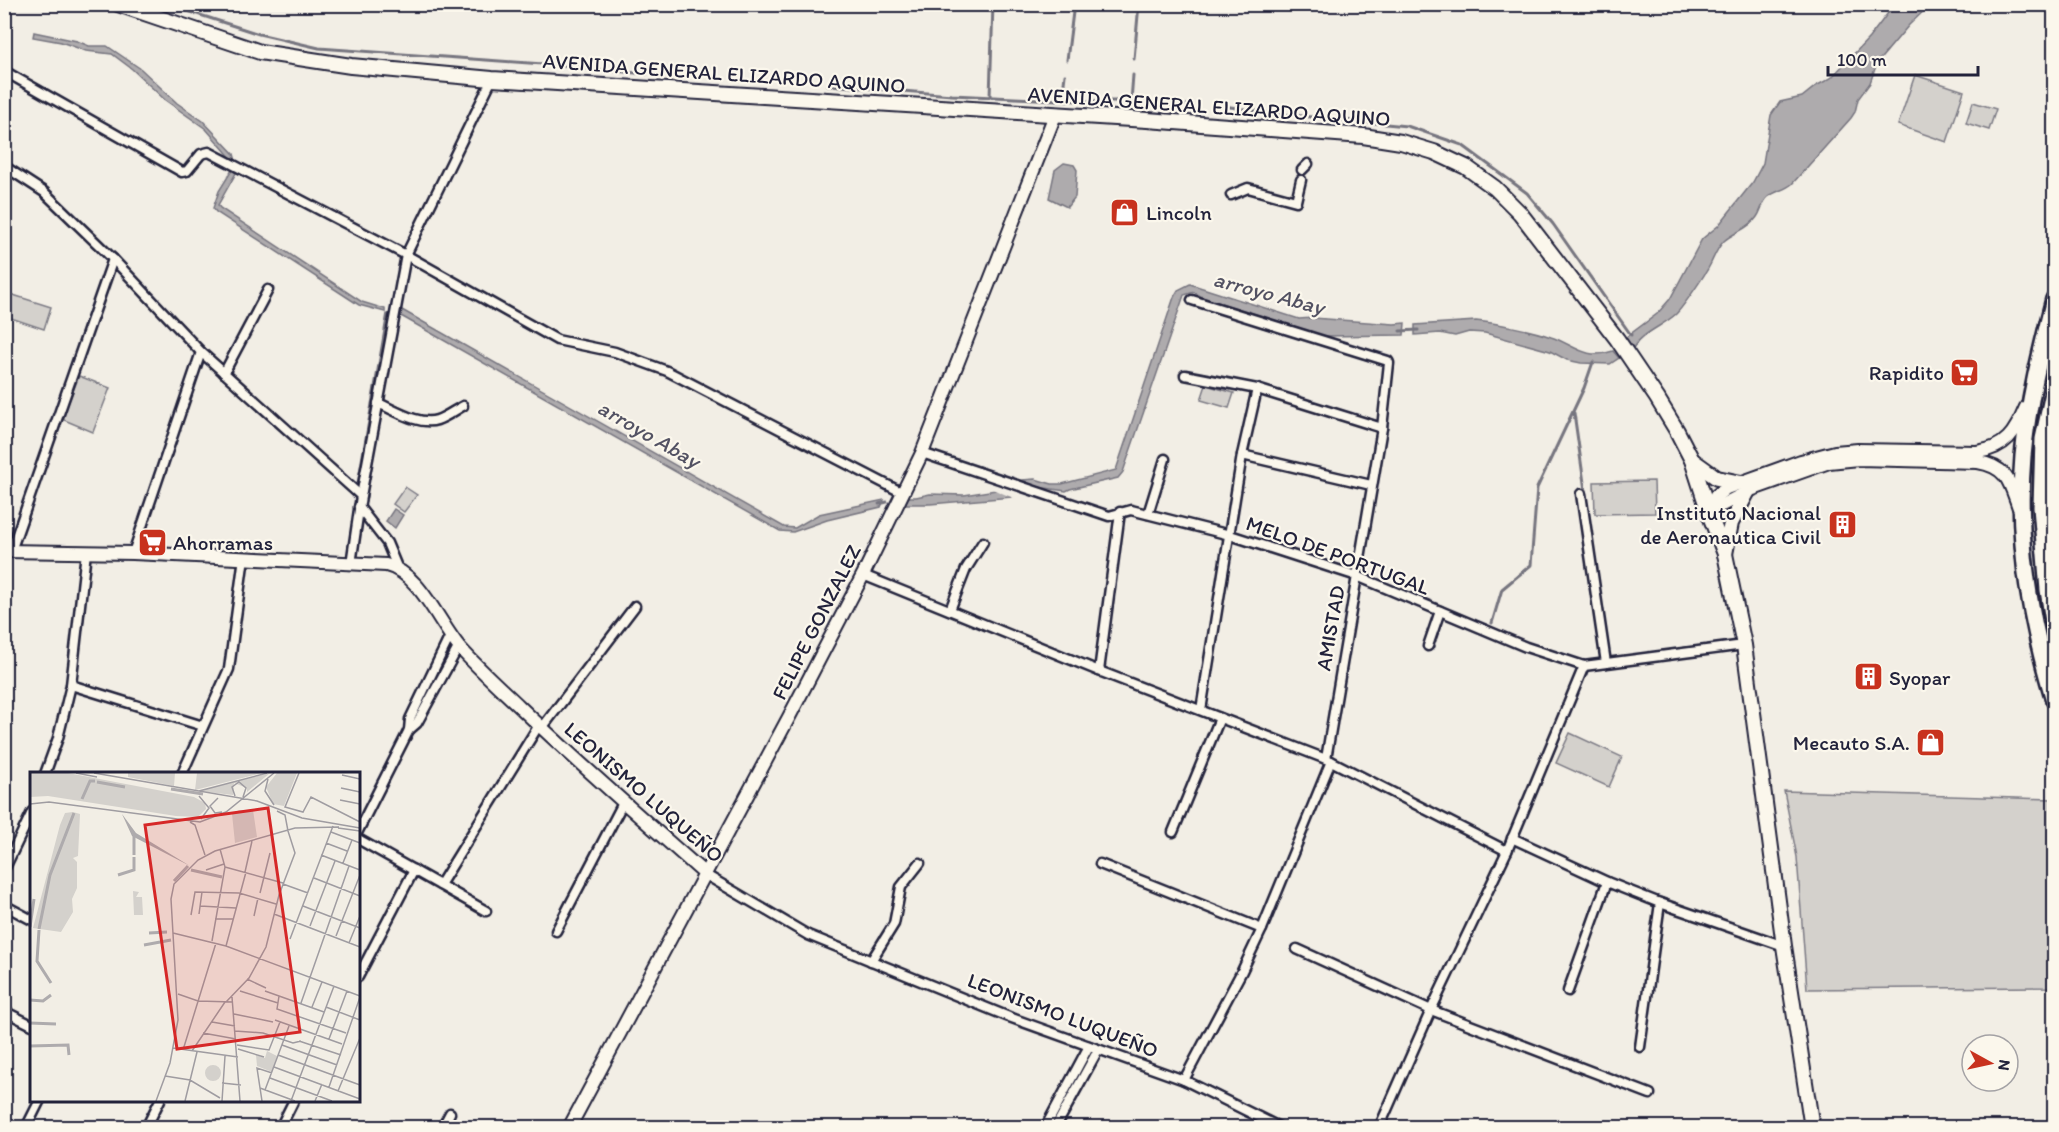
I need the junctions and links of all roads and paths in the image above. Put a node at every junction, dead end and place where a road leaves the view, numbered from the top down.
1 (118, 4) edge
2 (4, 71) edge
3 (492, 79) junction
4 (1055, 115) junction
5 (4, 166) edge
6 (1303, 177) dead end
7 (1231, 195) dead end
8 (406, 255) junction
9 (113, 259) junction
10 (268, 290) dead end
11 (2055, 299) edge
12 (1192, 300) dead end
13 (201, 352) junction
14 (224, 373) junction
15 (1185, 375) dead end
16 (2055, 388) edge
17 (1257, 389) junction
18 (2034, 390) junction
19 (378, 403) junction
20 (463, 406) dead end
21 (1382, 428) junction
22 (922, 453) junction
23 (1242, 455) junction
24 (1166, 459) dead end
25 (1692, 460) junction
26 (1371, 485) junction
27 (1744, 487) junction
28 (903, 493) junction
29 (1581, 494) dead end
30 (361, 496) junction
31 (1709, 506) junction
32 (359, 507) junction
33 (2041, 507) junction
34 (1120, 512) junction
35 (1148, 514) junction
36 (2022, 517) junction
37 (2055, 531) edge
38 (1230, 535) junction
39 (983, 542) dead end
40 (8, 551) edge
41 (86, 552) junction
42 (133, 553) junction
43 (1725, 554) junction
44 (244, 558) junction
45 (351, 564) junction
46 (397, 567) junction
47 (863, 574) junction
48 (1356, 576) junction
49 (635, 606) dead end
50 (950, 610) junction
51 (1440, 611) junction
52 (2055, 627) edge
53 (450, 636) junction
54 (1744, 645) junction
55 (459, 646) junction
56 (1428, 646) dead end
57 (1606, 663) junction
58 (1584, 666) junction
59 (1099, 671) junction
60 (71, 685) junction
61 (2055, 700) edge
62 (1201, 710) junction
63 (1220, 718) junction
64 (203, 726) junction
65 (540, 726) junction
66 (409, 730) junction
67 (1328, 760) junction
68 (46, 772) edge
69 (183, 772) edge
70 (624, 801) junction
71 (30, 816) edge
72 (360, 827) edge
73 (1173, 832) dead end
74 (1512, 838) junction
75 (360, 840) edge
76 (1507, 851) junction
77 (920, 863) dead end
78 (1100, 864) dead end
79 (4, 870) edge
80 (414, 870) junction
81 (706, 874) junction
82 (1607, 882) junction
83 (440, 885) junction
84 (1660, 903) junction
85 (4, 905) edge
86 (486, 911) dead end
87 (30, 919) edge
88 (1262, 929) junction
89 (556, 932) dead end
90 (1784, 946) junction
91 (1297, 949) dead end
92 (871, 961) junction
93 (360, 973) edge
94 (1568, 991) dead end
95 (1431, 1010) junction
96 (4, 1011) edge
97 (30, 1024) edge
98 (1640, 1047) dead end
99 (1094, 1048) junction
100 (1184, 1080) junction
101 (1650, 1094) dead end
102 (39, 1102) edge
103 (159, 1102) edge
104 (293, 1102) edge
105 (450, 1113) dead end
106 (26, 1128) edge
107 (146, 1128) edge
108 (280, 1128) edge
109 (442, 1128) edge
110 (569, 1128) edge
111 (1045, 1128) edge
112 (1055, 1128) edge
113 (1281, 1128) edge
114 (1379, 1128) edge
115 (1812, 1128) edge

1 - 3 main road, AVENIDA GENERAL ELIZARDO AQUINO
2 - 8 street
3 - 4 main road, AVENIDA GENERAL ELIZARDO AQUINO
3 - 8 street
4 - 22 street, FELIPE GONZALEZ
4 - 25 main road, AVENIDA GENERAL ELIZARDO AQUINO
5 - 9 street
6 - 7 street
8 - 19 street
8 - 28 street
9 - 13 street
9 - 40 street
10 - 14 street
11 - 18 highway
12 - 21 street, AMISTAD
13 - 14 street
13 - 42 street
14 - 30 street
15 - 17 street
16 - 33 highway
17 - 21 street
17 - 23 street
18 - 27 street
18 - 36 highway
19 - 20 street
19 - 30 street
21 - 26 street, AMISTAD
22 - 28 street, FELIPE GONZALEZ
22 - 34 street, MELO DE PORTUGAL
23 - 26 street
23 - 38 street
24 - 35 street
25 - 27 main road
25 - 31 main road, AVENIDA GENERAL ELIZARDO AQUINO
26 - 48 street, AMISTAD
27 - 31 street
27 - 36 street
27 - 43 main road
28 - 47 street, FELIPE GONZALEZ
29 - 57 street
30 - 32 street
31 - 43 main road, AVENIDA GENERAL ELIZARDO AQUINO
32 - 45 street
32 - 46 street
33 - 37 highway
33 - 52 highway
34 - 35 street, MELO DE PORTUGAL
34 - 59 street
35 - 38 street, MELO DE PORTUGAL
36 - 61 highway
38 - 48 street, MELO DE PORTUGAL
38 - 62 street
39 - 50 street
40 - 41 street
41 - 42 street
41 - 60 street
42 - 44 street
43 - 54 main road, AVENIDA GENERAL ELIZARDO AQUINO
44 - 45 street
44 - 64 street
45 - 46 street
46 - 53 street, LEONISMO LUQUEÑO
47 - 50 street
47 - 81 street, FELIPE GONZALEZ
48 - 51 street, MELO DE PORTUGAL
48 - 67 street, AMISTAD
49 - 65 street
50 - 59 street
51 - 56 street
51 - 58 street, MELO DE PORTUGAL
53 - 55 street, LEONISMO LUQUEÑO
53 - 66 street
54 - 57 street, MELO DE PORTUGAL
54 - 90 main road, AVENIDA GENERAL ELIZARDO AQUINO
55 - 65 street, LEONISMO LUQUEÑO
55 - 66 street
57 - 58 street, MELO DE PORTUGAL
58 - 74 street
59 - 62 street
60 - 64 street
60 - 68 street
62 - 63 street
63 - 67 street
63 - 73 street
64 - 69 street
65 - 70 street, LEONISMO LUQUEÑO
65 - 83 street
66 - 72 street
67 - 76 street
67 - 88 street, AMISTAD
70 - 81 street, LEONISMO LUQUEÑO
70 - 89 street
71 - 79 street
74 - 76 street
74 - 82 street
75 - 80 street
76 - 95 street
77 - 92 street
78 - 88 street
80 - 83 street
80 - 93 street
81 - 92 street, LEONISMO LUQUEÑO
81 - 110 street, FELIPE GONZALEZ
82 - 84 street
82 - 94 street
83 - 86 street
84 - 90 street
84 - 98 street
85 - 87 street
88 - 100 street, AMISTAD
90 - 115 main road, AVENIDA GENERAL ELIZARDO AQUINO
91 - 95 street
92 - 99 street, LEONISMO LUQUEÑO
95 - 101 street
95 - 114 street
96 - 97 street
99 - 100 street, LEONISMO LUQUEÑO
99 - 111 street
99 - 112 street
100 - 113 street, LEONISMO LUQUEÑO
102 - 106 street
103 - 107 street
104 - 108 street
105 - 109 street

